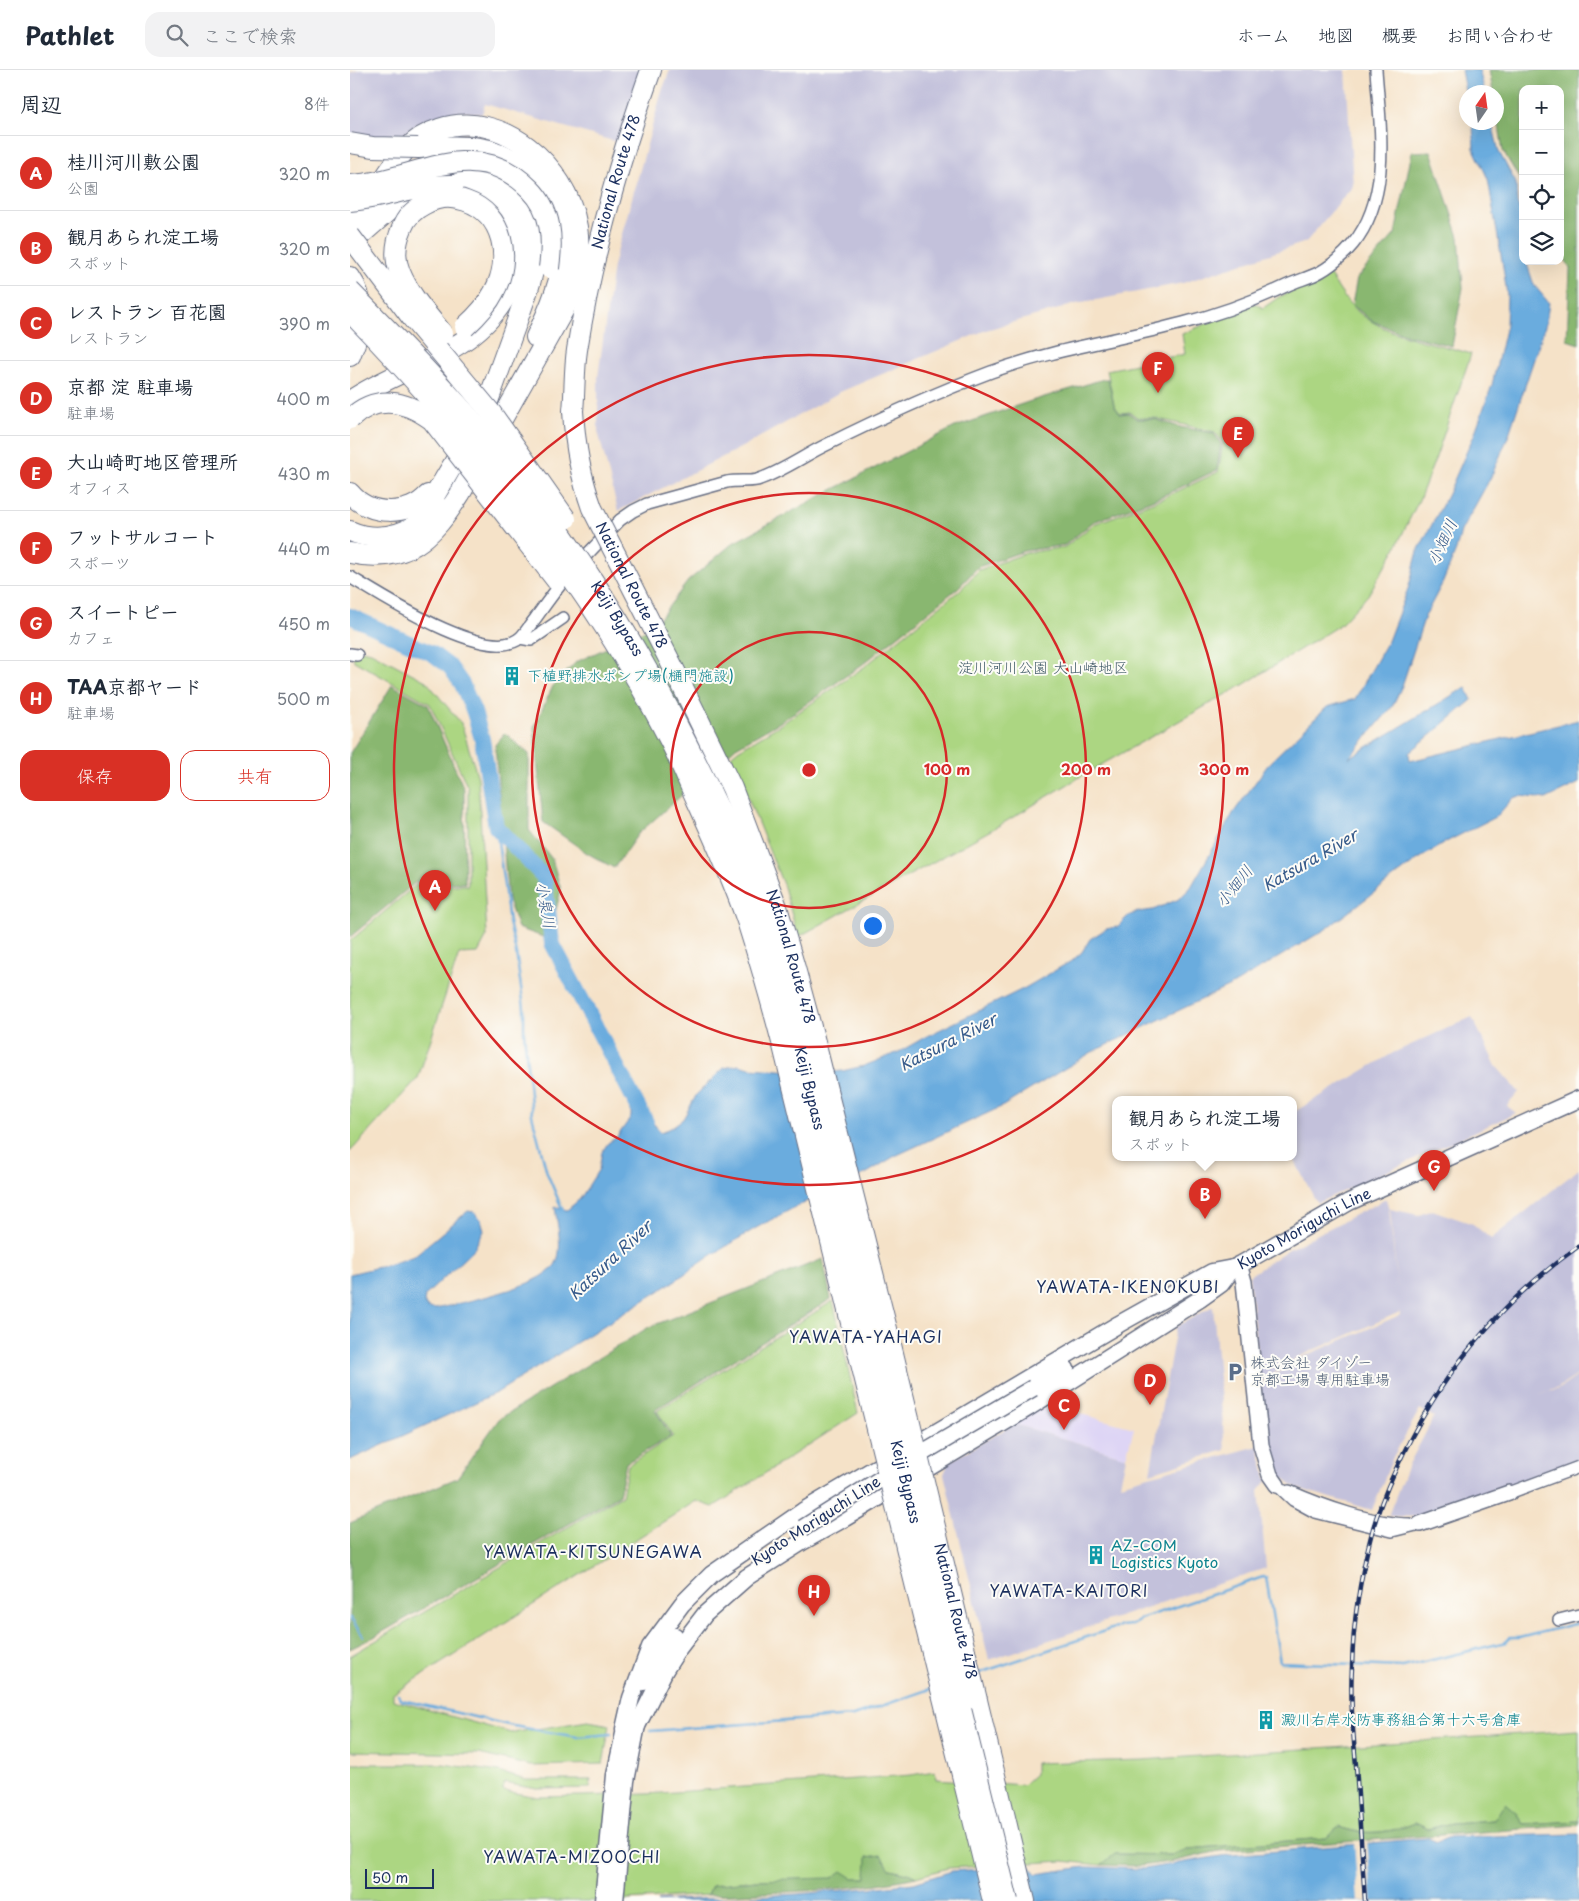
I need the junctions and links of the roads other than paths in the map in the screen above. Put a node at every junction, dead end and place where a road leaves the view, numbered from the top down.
1 (651, 70) edge
2 (1376, 70) edge
3 (350, 142) edge
4 (350, 147) edge
5 (418, 148) junction
6 (350, 185) edge
7 (350, 200) edge
8 (350, 220) edge
9 (350, 236) edge
10 (350, 244) edge
11 (555, 271) junction
12 (350, 277) edge
13 (350, 291) edge
14 (350, 312) edge
15 (350, 321) edge
16 (538, 332) junction
17 (350, 356) edge
18 (410, 367) junction
19 (350, 389) edge
20 (350, 401) edge
21 (487, 404) junction
22 (508, 409) junction
23 (350, 419) edge
24 (448, 473) junction
25 (546, 488) junction
26 (350, 493) edge
27 (350, 520) edge
28 (350, 531) edge
29 (350, 553) edge
30 (350, 577) edge
31 (563, 618) dead end
32 (520, 638) junction
33 (671, 742) junction
34 (716, 803) junction
35 (1579, 1099) edge
36 (1236, 1266) junction
37 (1012, 1384) junction
38 (1028, 1408) junction
39 (917, 1456) junction
40 (1579, 1467) edge
41 (1277, 1484) joint
42 (1509, 1493) joint
43 (804, 1511) junction
44 (1420, 1524) joint
45 (810, 1530) junction
46 (1579, 1615) edge
47 (1559, 1620) dead end
48 (630, 1729) junction
49 (620, 1781) junction
50 (603, 1901) edge
51 (615, 1901) edge
52 (993, 1901) edge
53 (1008, 1901) edge
54 (1025, 1901) edge

1 - 39 highway, National Route 478, bridge
2 - 32 street
3 - 5 highway, bridge
4 - 5 highway, bridge
5 - 11 highway
6 - 11 highway, bridge
7 - 20 highway, bridge
8 - 22 highway
9 - 25 highway, bridge
10 - 21 highway
11 - 16 highway
11 - 21 highway
12 - 17 highway
13 - 18 highway, bridge
14 - 18 highway, bridge
15 - 18 highway, bridge
16 - 22 highway
16 - 28 highway
18 - 33 highway, Keiji Bypass, bridge
18 - 34 highway, Keiji Bypass, bridge
19 - 25 highway, bridge
21 - 24 highway
22 - 29 highway
23 - 33 highway, bridge
24 - 26 highway
24 - 27 highway
25 - 34 highway, bridge
30 - 32 street
31 - 32 street
33 - 52 highway, Keiji Bypass, bridge
34 - 53 highway, Keiji Bypass, bridge
35 - 36 main road, Kyoto Moriguchi Line
36 - 37 main road
36 - 38 main road
36 - 39 main road, Kyoto Moriguchi Line, bridge
36 - 41 street
37 - 38 street
37 - 43 main road
38 - 45 main road
39 - 45 main road, Kyoto Moriguchi Line, bridge
39 - 54 highway, National Route 478, bridge
40 - 42 street
41 - 44 street
42 - 44 street
43 - 45 street
43 - 48 main road
45 - 48 main road
45 - 48 main road, Kyoto Moriguchi Line
46 - 47 street
48 - 49 main road, Kyoto Moriguchi Line
49 - 50 main road, Kyoto Moriguchi Line
49 - 51 main road, Kyoto Moriguchi Line

